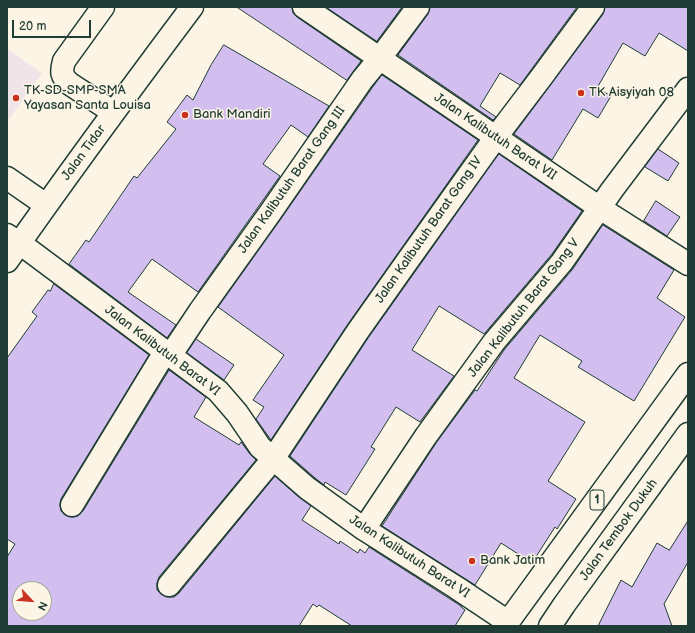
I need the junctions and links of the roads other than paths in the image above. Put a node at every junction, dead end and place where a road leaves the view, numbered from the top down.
1 (103, 7) edge
2 (192, 7) edge
3 (304, 7) edge
4 (418, 7) edge
5 (593, 7) edge
6 (380, 58) junction
7 (688, 89) edge
8 (113, 112) junction
9 (496, 137) junction
10 (7, 178) edge
11 (46, 205) junction
12 (600, 208) junction
13 (11, 247) edge
14 (688, 264) edge
15 (168, 354) junction
16 (688, 374) edge
17 (688, 434) edge
18 (273, 459) junction
19 (72, 505) dead end
20 (364, 529) junction
21 (169, 585) dead end
22 (506, 624) edge
23 (550, 626) edge

1 - 8 main road
2 - 8 main road, Jalan Tidar
3 - 6 main road, Jalan Kalibutuh Barat VII
4 - 6 main road, Jalan Kalibutuh Barat Gang III
5 - 9 main road, Jalan Kalibutuh Barat Gang IV
6 - 9 main road, Jalan Kalibutuh Barat VII
6 - 15 main road, Jalan Kalibutuh Barat Gang III
7 - 12 main road, Jalan Kalibutuh Barat Gang V
8 - 11 main road, Jalan Tidar
9 - 12 main road, Jalan Kalibutuh Barat VII
9 - 18 main road, Jalan Kalibutuh Barat Gang IV
10 - 11 main road
11 - 13 main road, Jalan Tidar
12 - 14 main road, Jalan Kalibutuh Barat VII
12 - 20 main road, Jalan Kalibutuh Barat Gang V
13 - 15 main road, Jalan Kalibutuh Barat VI
15 - 18 main road, Jalan Kalibutuh Barat VI
15 - 19 main road, Jalan Kalibutuh Barat Gang III
16 - 22 main road, 1
17 - 23 main road, Jalan Tembok Dukuh
18 - 20 main road, Jalan Kalibutuh Barat VI
18 - 21 main road, Jalan Kalibutuh Barat Gang IV
20 - 22 main road, Jalan Kalibutuh Barat VI

